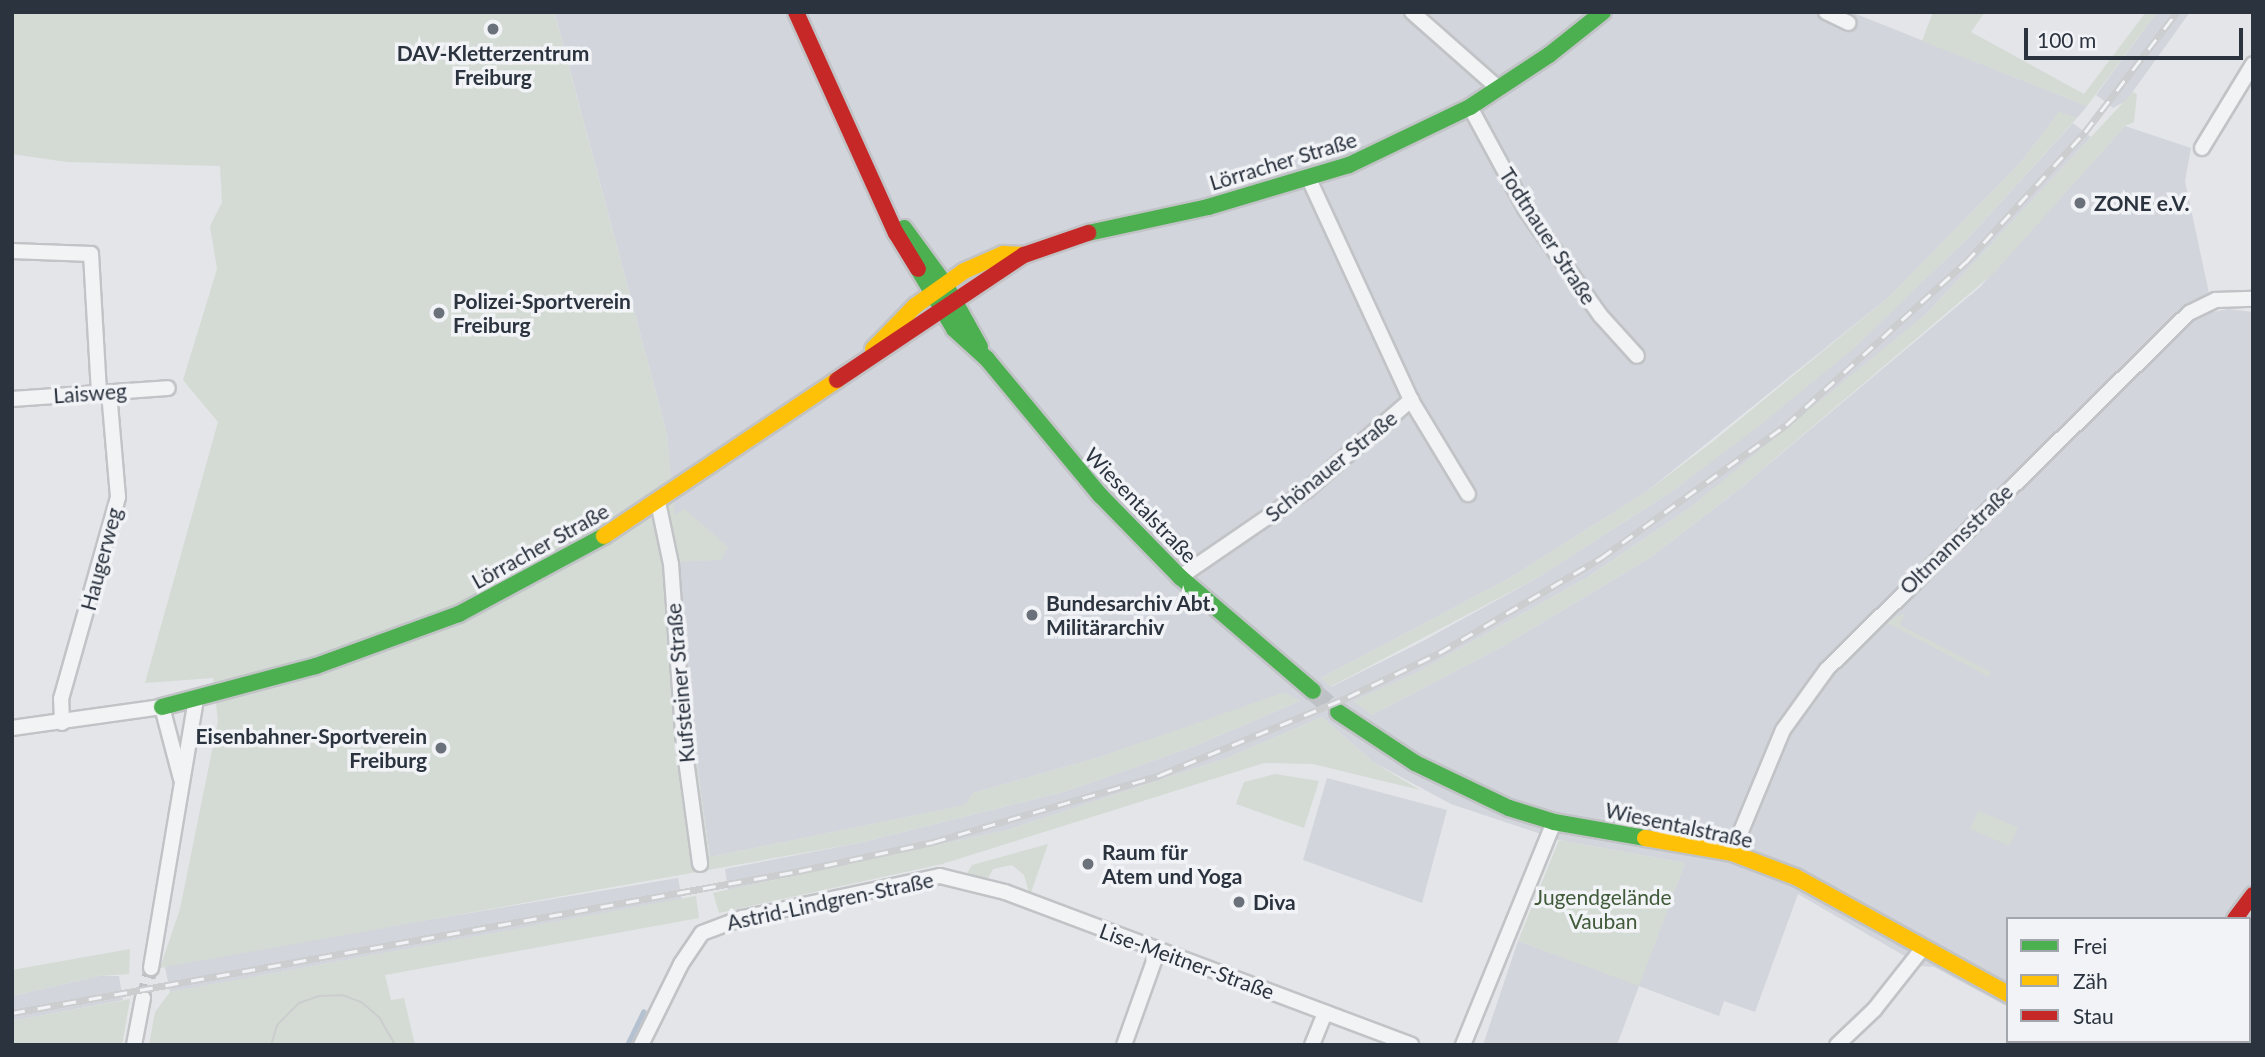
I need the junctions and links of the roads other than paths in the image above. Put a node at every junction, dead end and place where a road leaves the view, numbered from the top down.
1 (796, 12) edge
2 (1412, 12) edge
3 (1603, 12) edge
4 (1826, 12) edge
5 (1849, 23) dead end
6 (2253, 64) edge
7 (1499, 89) junction
8 (1470, 107) junction
9 (2202, 148) dead end
10 (1309, 179) junction
11 (891, 216) junction
12 (12, 251) edge
13 (1024, 255) junction
14 (945, 284) junction
15 (931, 294) junction
16 (2253, 299) edge
17 (949, 307) junction
18 (868, 356) junction
19 (1637, 356) dead end
20 (168, 388) dead end
21 (104, 392) junction
22 (12, 399) edge
23 (1410, 400) junction
24 (1468, 494) dead end
25 (658, 502) junction
26 (1180, 577) junction
27 (1313, 691) tunnel mouth
28 (196, 700) junction
29 (162, 708) junction
30 (1338, 712) tunnel mouth
31 (62, 723) junction
32 (12, 728) edge
33 (183, 794) junction
34 (1554, 822) junction
35 (1732, 853) junction
36 (700, 864) dead end
37 (961, 879) joint
38 (2253, 895) edge
39 (2236, 917) edge
40 (1923, 948) junction
41 (1157, 950) junction
42 (152, 968) tunnel mouth
43 (2006, 993) edge
44 (143, 998) tunnel mouth
45 (1325, 1013) junction
46 (134, 1045) edge
47 (641, 1045) edge
48 (1124, 1045) edge
49 (1312, 1045) edge
50 (1411, 1045) edge
51 (1463, 1045) edge
52 (1837, 1045) edge

1 - 11 street, Wiesentalstraße
2 - 7 street
3 - 7 street, Lörracher Straße
4 - 5 street
6 - 9 street
7 - 8 street, Lörracher Straße
8 - 10 street, Lörracher Straße
8 - 19 street, Todtnauer Straße
10 - 13 street, Lörracher Straße
10 - 23 street, Schönauer Straße
11 - 14 street, Wiesentalstraße
11 - 15 street, Wiesentalstraße
12 - 21 street, Haugerweg
13 - 14 street, Lörracher Straße
13 - 17 street, Lörracher Straße
14 - 15 street, Lörracher Straße
14 - 17 street, Wiesentalstraße
15 - 17 street, Wiesentalstraße
15 - 18 street, Lörracher Straße
16 - 35 street, Oltmannsstraße
17 - 18 street, Lörracher Straße
17 - 26 street, Wiesentalstraße
18 - 25 street, Lörracher Straße
20 - 21 street, Laisweg
21 - 22 street, Laisweg
21 - 31 street, Haugerweg
23 - 24 street, Schönauer Straße
23 - 26 street, Schönauer Straße
25 - 28 street, Lörracher Straße
25 - 36 street, Kufsteiner Straße
26 - 27 street, Wiesentalstraße
28 - 29 street, Lörracher Straße
28 - 33 street
29 - 31 street
29 - 33 street
30 - 34 street, Wiesentalstraße
31 - 32 street
33 - 42 street
34 - 35 street, Wiesentalstraße
34 - 51 street
35 - 40 street, Wiesentalstraße
37 - 41 street, Lise-Meitner-Straße
37 - 47 street, Astrid-Lindgren-Straße
38 - 39 street
40 - 43 street, Wiesentalstraße
40 - 52 street
41 - 45 street, Lise-Meitner-Straße
41 - 48 street
44 - 46 street
45 - 49 street
45 - 50 street, Lise-Meitner-Straße

